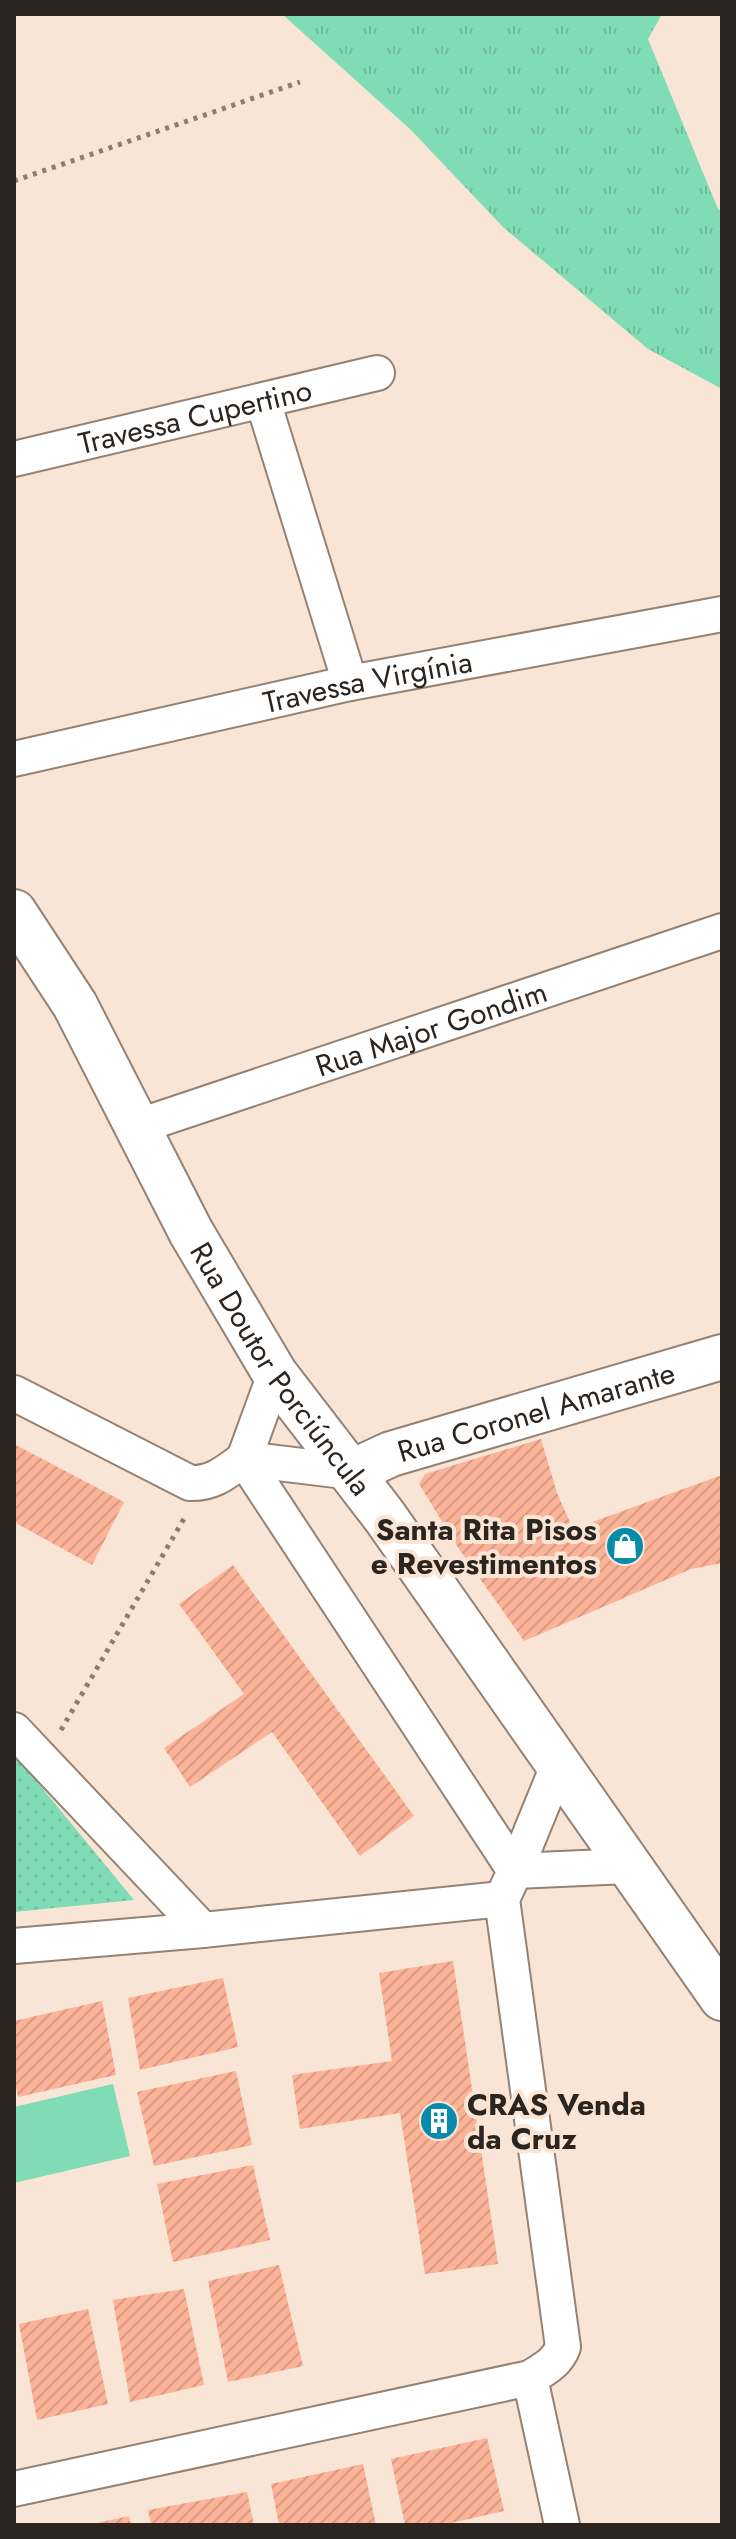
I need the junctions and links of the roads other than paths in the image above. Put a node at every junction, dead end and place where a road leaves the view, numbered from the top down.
1 (377, 373) dead end
2 (263, 401) junction
3 (14, 459) edge
4 (722, 614) edge
5 (350, 683) junction
6 (14, 759) edge
7 (14, 912) edge
8 (722, 931) edge
9 (139, 1126) junction
10 (722, 1357) edge
11 (275, 1374) junction
12 (14, 1393) edge
13 (244, 1459) junction
14 (352, 1472) junction
15 (14, 1730) edge
16 (558, 1766) junction
17 (628, 1866) junction
18 (509, 1885) junction
19 (203, 1930) junction
20 (14, 1946) edge
21 (720, 1990) edge
22 (530, 2378) junction
23 (14, 2489) edge
24 (562, 2525) edge

1 - 2 street, Travessa Cupertino
2 - 3 street, Travessa Cupertino
2 - 5 street
4 - 5 street, Travessa Virgínia
5 - 6 street, Travessa Virgínia
7 - 9 main road, Rua Doutor Porciúncula
8 - 9 street, Rua Major Gondim
9 - 11 main road, Rua Doutor Porciúncula
10 - 14 main road, Rua Coronel Amarante
11 - 13 street
11 - 14 main road, Rua Doutor Porciúncula
12 - 13 street
13 - 14 street
13 - 18 street
14 - 16 main road, Rua Doutor Porciúncula
15 - 19 street
16 - 17 main road, Rua Doutor Porciúncula
16 - 18 street
17 - 18 street
17 - 21 main road, Rua Doutor Porciúncula
18 - 19 street
18 - 22 street
19 - 20 street
22 - 23 street
22 - 24 street

